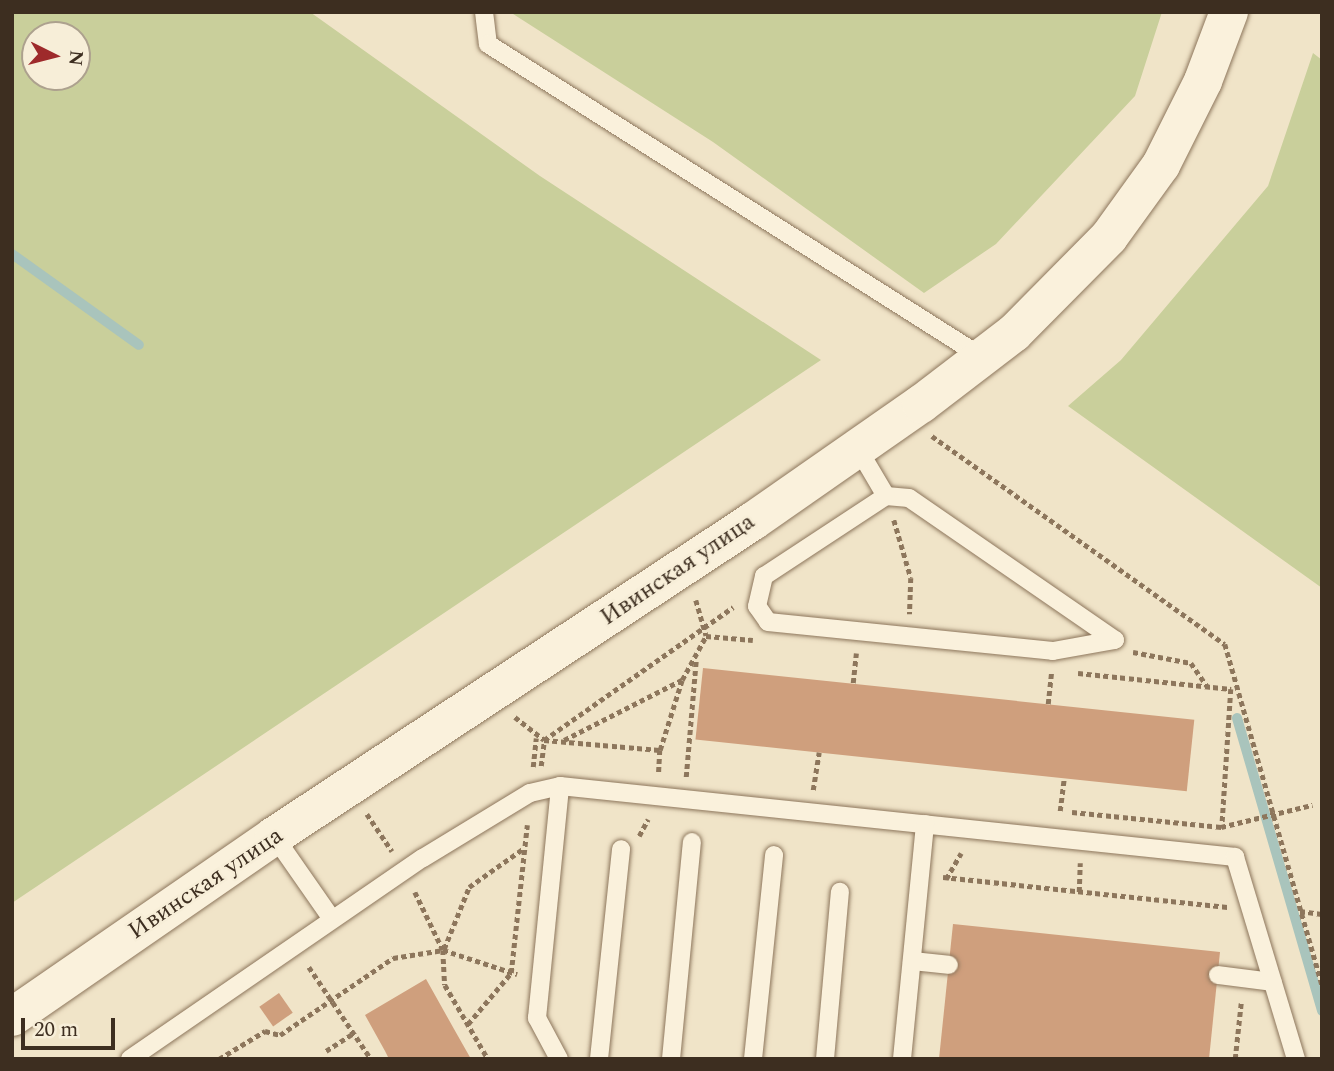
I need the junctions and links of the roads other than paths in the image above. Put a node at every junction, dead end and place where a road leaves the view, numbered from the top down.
1 (484, 12) edge
2 (1229, 12) edge
3 (982, 357) junction
4 (857, 447) junction
5 (886, 496) junction
6 (560, 786) junction
7 (925, 824) junction
8 (274, 836) junction
9 (692, 842) dead end
10 (621, 849) dead end
11 (774, 855) dead end
12 (840, 892) dead end
13 (332, 919) junction
14 (912, 961) junction
15 (949, 965) dead end
16 (1218, 975) dead end
17 (1273, 982) junction
18 (12, 1017) edge
19 (130, 1059) edge
20 (559, 1059) edge
21 (599, 1059) edge
22 (671, 1059) edge
23 (753, 1059) edge
24 (825, 1059) edge
25 (902, 1059) edge
26 (1296, 1059) edge

1 - 3 lane
2 - 3 street, Ивинская улица
3 - 4 street, Ивинская улица
4 - 5 lane
4 - 8 street, Ивинская улица
5 - 5 lane
6 - 7 lane
6 - 13 lane
6 - 20 lane
7 - 14 lane
7 - 17 lane
8 - 13 lane
8 - 18 street, Ивинская улица
9 - 22 lane
10 - 21 lane
11 - 23 lane
12 - 24 lane
13 - 19 lane
14 - 15 lane
14 - 25 lane
16 - 17 lane
17 - 26 lane

